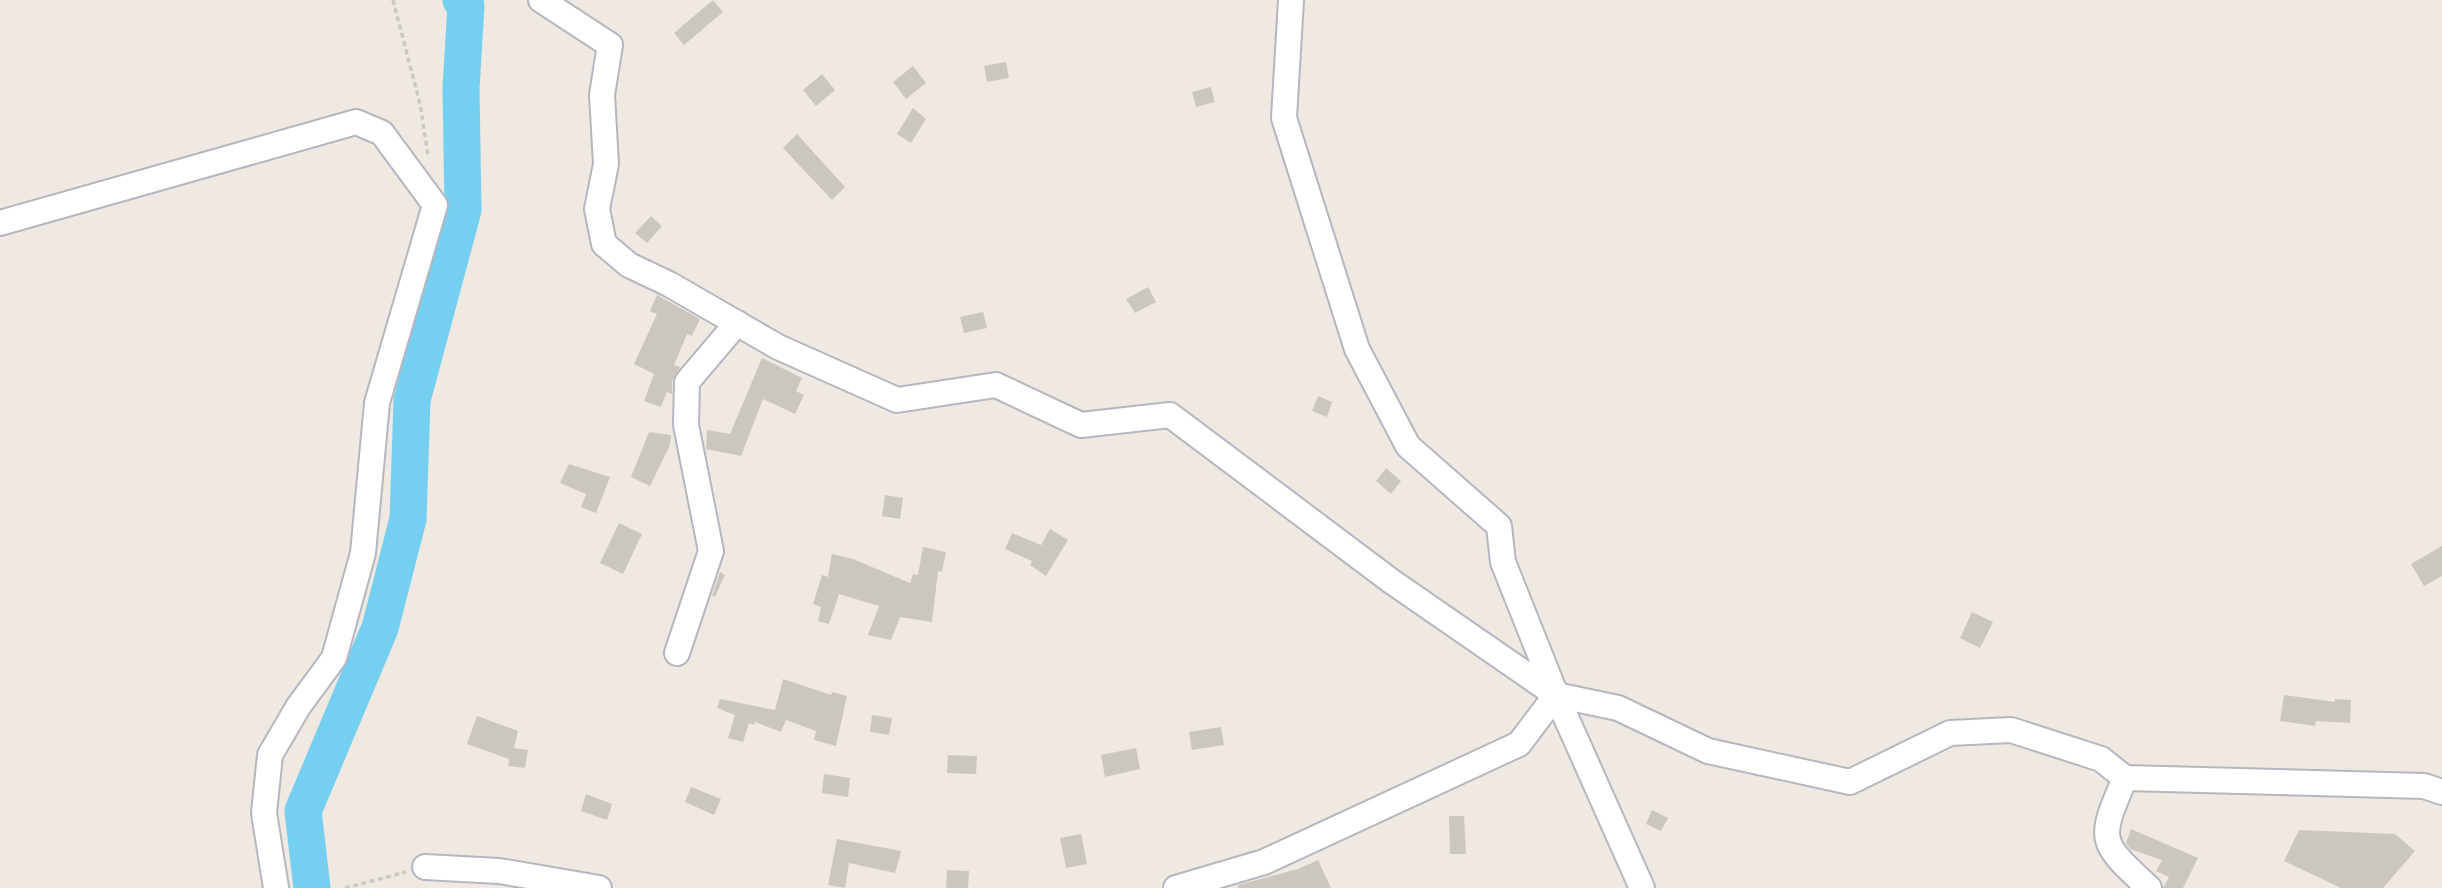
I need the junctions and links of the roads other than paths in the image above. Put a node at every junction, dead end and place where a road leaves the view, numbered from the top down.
1 (541, 0) edge
2 (1291, 0) edge
3 (0, 223) edge
4 (737, 323) junction
5 (677, 653) dead end
6 (1556, 695) junction
7 (2125, 778) junction
8 (2442, 792) edge
9 (425, 867) road end
10 (276, 888) edge
11 (599, 888) edge
12 (1177, 888) edge
13 (1642, 888) edge
14 (2149, 888) edge

1 - 4 street
2 - 6 street
3 - 10 street
4 - 5 street
4 - 6 street
6 - 7 street
6 - 12 street
6 - 13 street
7 - 8 street
7 - 14 street
9 - 11 street

